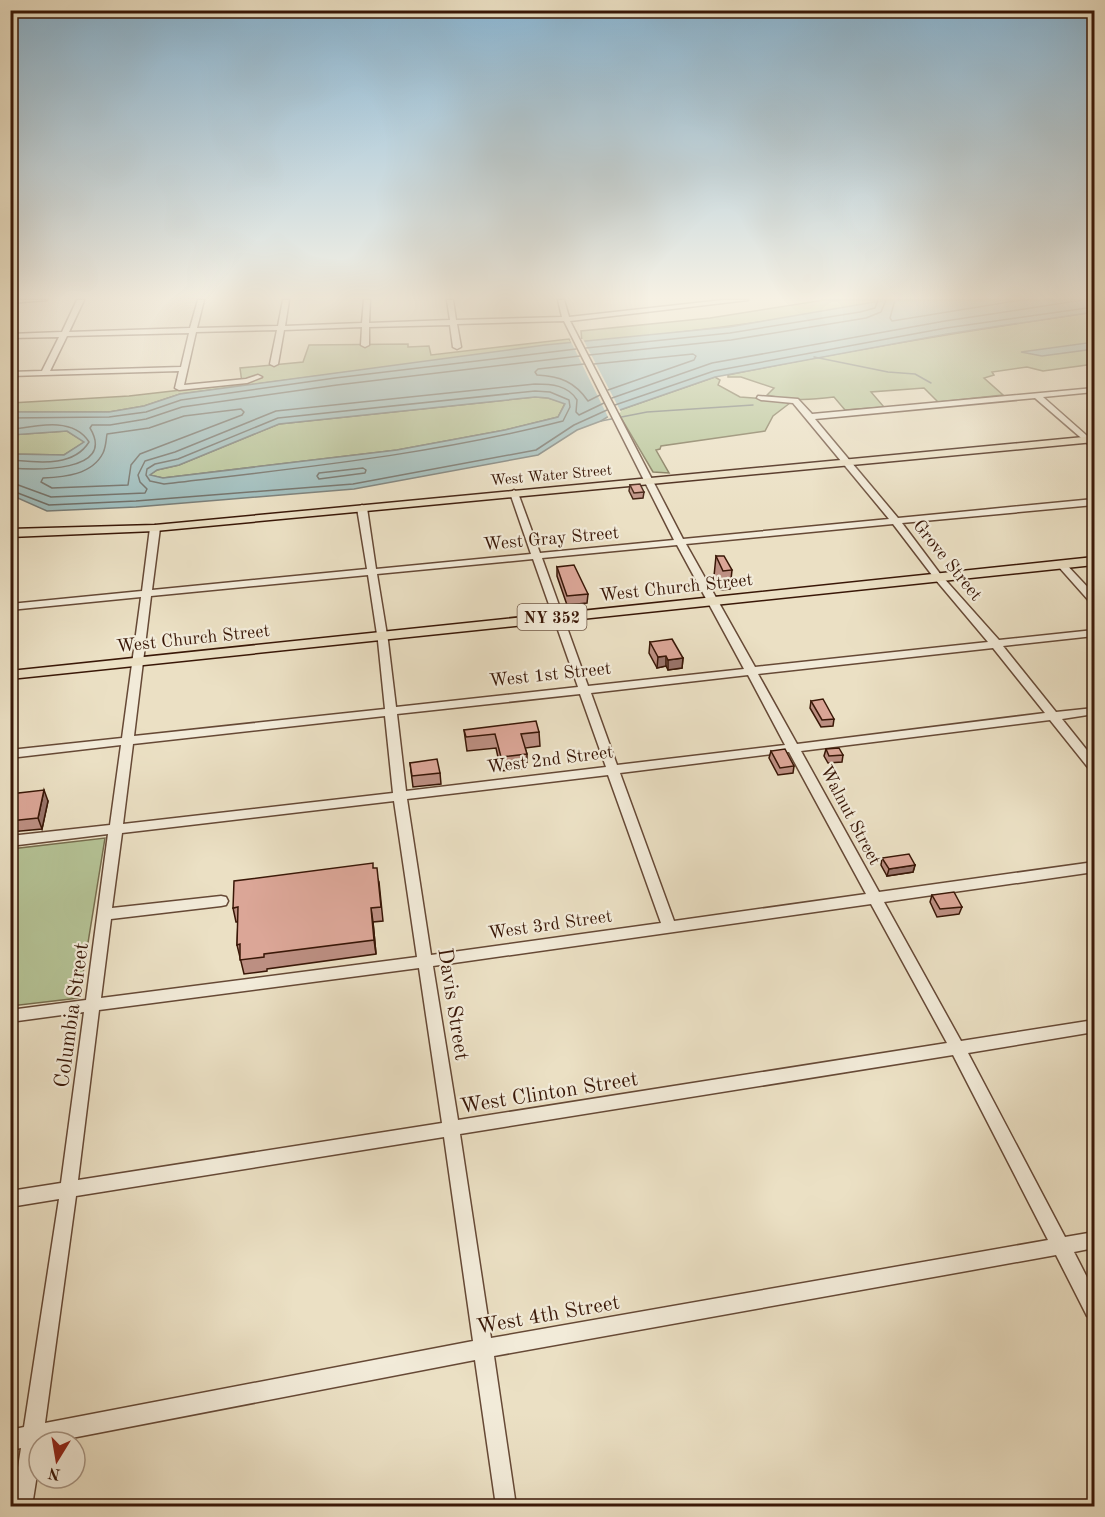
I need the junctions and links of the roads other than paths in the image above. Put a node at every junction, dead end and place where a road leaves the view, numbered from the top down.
1 (121, 371) edge
2 (182, 371) edge
3 (593, 371) edge
4 (45, 373) joint
5 (10, 374) edge
6 (258, 376) dead end
7 (1095, 390) edge
8 (1036, 395) junction
9 (761, 398) dead end
10 (809, 417) junction
11 (1092, 441) edge
12 (846, 462) junction
13 (649, 481) junction
14 (514, 493) junction
15 (1095, 502) edge
16 (362, 508) junction
17 (897, 522) junction
18 (155, 528) junction
19 (10, 533) edge
20 (680, 542) junction
21 (536, 556) junction
22 (1095, 561) edge
23 (1061, 564) junction
24 (373, 572) junction
25 (938, 577) junction
26 (145, 594) junction
27 (1095, 600) edge
28 (714, 601) junction
29 (10, 607) edge
30 (558, 617) junction
31 (1095, 633) edge
32 (382, 636) junction
33 (995, 644) junction
34 (136, 662) junction
35 (752, 671) junction
36 (10, 675) edge
37 (584, 688) junction
38 (392, 711) junction
39 (1095, 711) edge
40 (1053, 715) junction
41 (125, 742) junction
42 (794, 747) junction
43 (10, 754) edge
44 (1095, 767) edge
45 (613, 769) junction
46 (400, 796) junction
47 (116, 828) junction
48 (10, 840) edge
49 (1095, 867) edge
50 (874, 897) junction
51 (221, 901) dead end
52 (105, 914) junction
53 (669, 927) junction
54 (426, 961) junction
55 (92, 1006) junction
56 (10, 1016) edge
57 (1095, 1026) edge
58 (958, 1049) junction
59 (451, 1129) junction
60 (69, 1190) junction
61 (10, 1199) edge
62 (1095, 1240) edge
63 (1062, 1246) junction
64 (1095, 1309) edge
65 (481, 1349) junction
66 (33, 1430) edge
67 (68, 1430) edge
68 (27, 1438) edge
69 (10, 1440) edge
70 (27, 1472) edge
71 (22, 1506) edge
72 (506, 1506) edge

1 - 4 street
2 - 6 street
3 - 13 street, Walnut Street
4 - 5 street
7 - 8 street
8 - 10 street
8 - 11 street
9 - 10 street, Grove Street
10 - 12 street, Grove Street
11 - 12 main road, West Water Street
12 - 13 main road, West Water Street
12 - 17 street, Grove Street
13 - 14 main road, West Water Street
13 - 20 street, Walnut Street
14 - 16 main road, West Water Street
14 - 21 street
15 - 17 street, West Gray Street
16 - 18 main road, West Water Street
16 - 24 street, Davis Street
17 - 20 street, West Gray Street
17 - 25 street, Grove Street
18 - 19 main road, West Water Street
18 - 26 street, Columbia Street
20 - 21 street, West Gray Street
20 - 28 street, Walnut Street
21 - 24 street, West Gray Street
21 - 30 street
22 - 23 main road, West Church Street / NY 352
23 - 25 main road, West Church Street / NY 352
23 - 27 street
24 - 26 street, West Gray Street
24 - 32 street, Davis Street
25 - 28 main road, West Church Street / NY 352
25 - 33 street, Grove Street
26 - 29 street, West Gray Street
26 - 34 street, Columbia Street
28 - 30 main road, West Church Street / NY 352
28 - 35 street, Walnut Street
30 - 32 main road, West Church Street / NY 352
30 - 37 street
31 - 33 street, West 1st Street
32 - 34 main road, West Church Street / NY 352
32 - 38 street, Davis Street
33 - 35 street, West 1st Street
33 - 40 street, Grove Street
34 - 36 main road, West Church Street / NY 352
34 - 41 street, Columbia Street
35 - 37 street, West 1st Street
35 - 42 street, Walnut Street
37 - 38 street, West 1st Street
37 - 45 street
38 - 41 street, West 1st Street
38 - 46 street, Davis Street
39 - 40 street, West 2nd Street
40 - 42 street, West 2nd Street
40 - 44 street, Grove Street
41 - 43 street, West 1st Street
41 - 47 street, Columbia Street
42 - 45 street, West 2nd Street
42 - 50 street, Walnut Street
45 - 46 street, West 2nd Street
45 - 53 street
46 - 47 street, West 2nd Street
46 - 54 street, Davis Street
47 - 48 street, West 2nd Street
47 - 52 street, Columbia Street
49 - 50 street, West 3rd Street
50 - 53 street, West 3rd Street
50 - 58 street, Walnut Street
51 - 52 street
52 - 55 street, Columbia Street
53 - 54 street, West 3rd Street
54 - 55 street, West 3rd Street
54 - 59 street, Davis Street
55 - 56 street, West 3rd Street
55 - 60 street, Columbia Street
57 - 58 street, West Clinton Street
58 - 59 street, West Clinton Street
58 - 63 street, Walnut Street
59 - 60 street, West Clinton Street
59 - 65 street, Davis Street
60 - 61 street, West Clinton Street
60 - 66 street, Columbia Street
62 - 63 street, West 4th Street
63 - 64 street, Walnut Street
63 - 65 street, West 4th Street
65 - 67 street, West 4th Street
65 - 72 street, Davis Street
68 - 69 street, West 4th Street
70 - 71 street, Columbia Street

